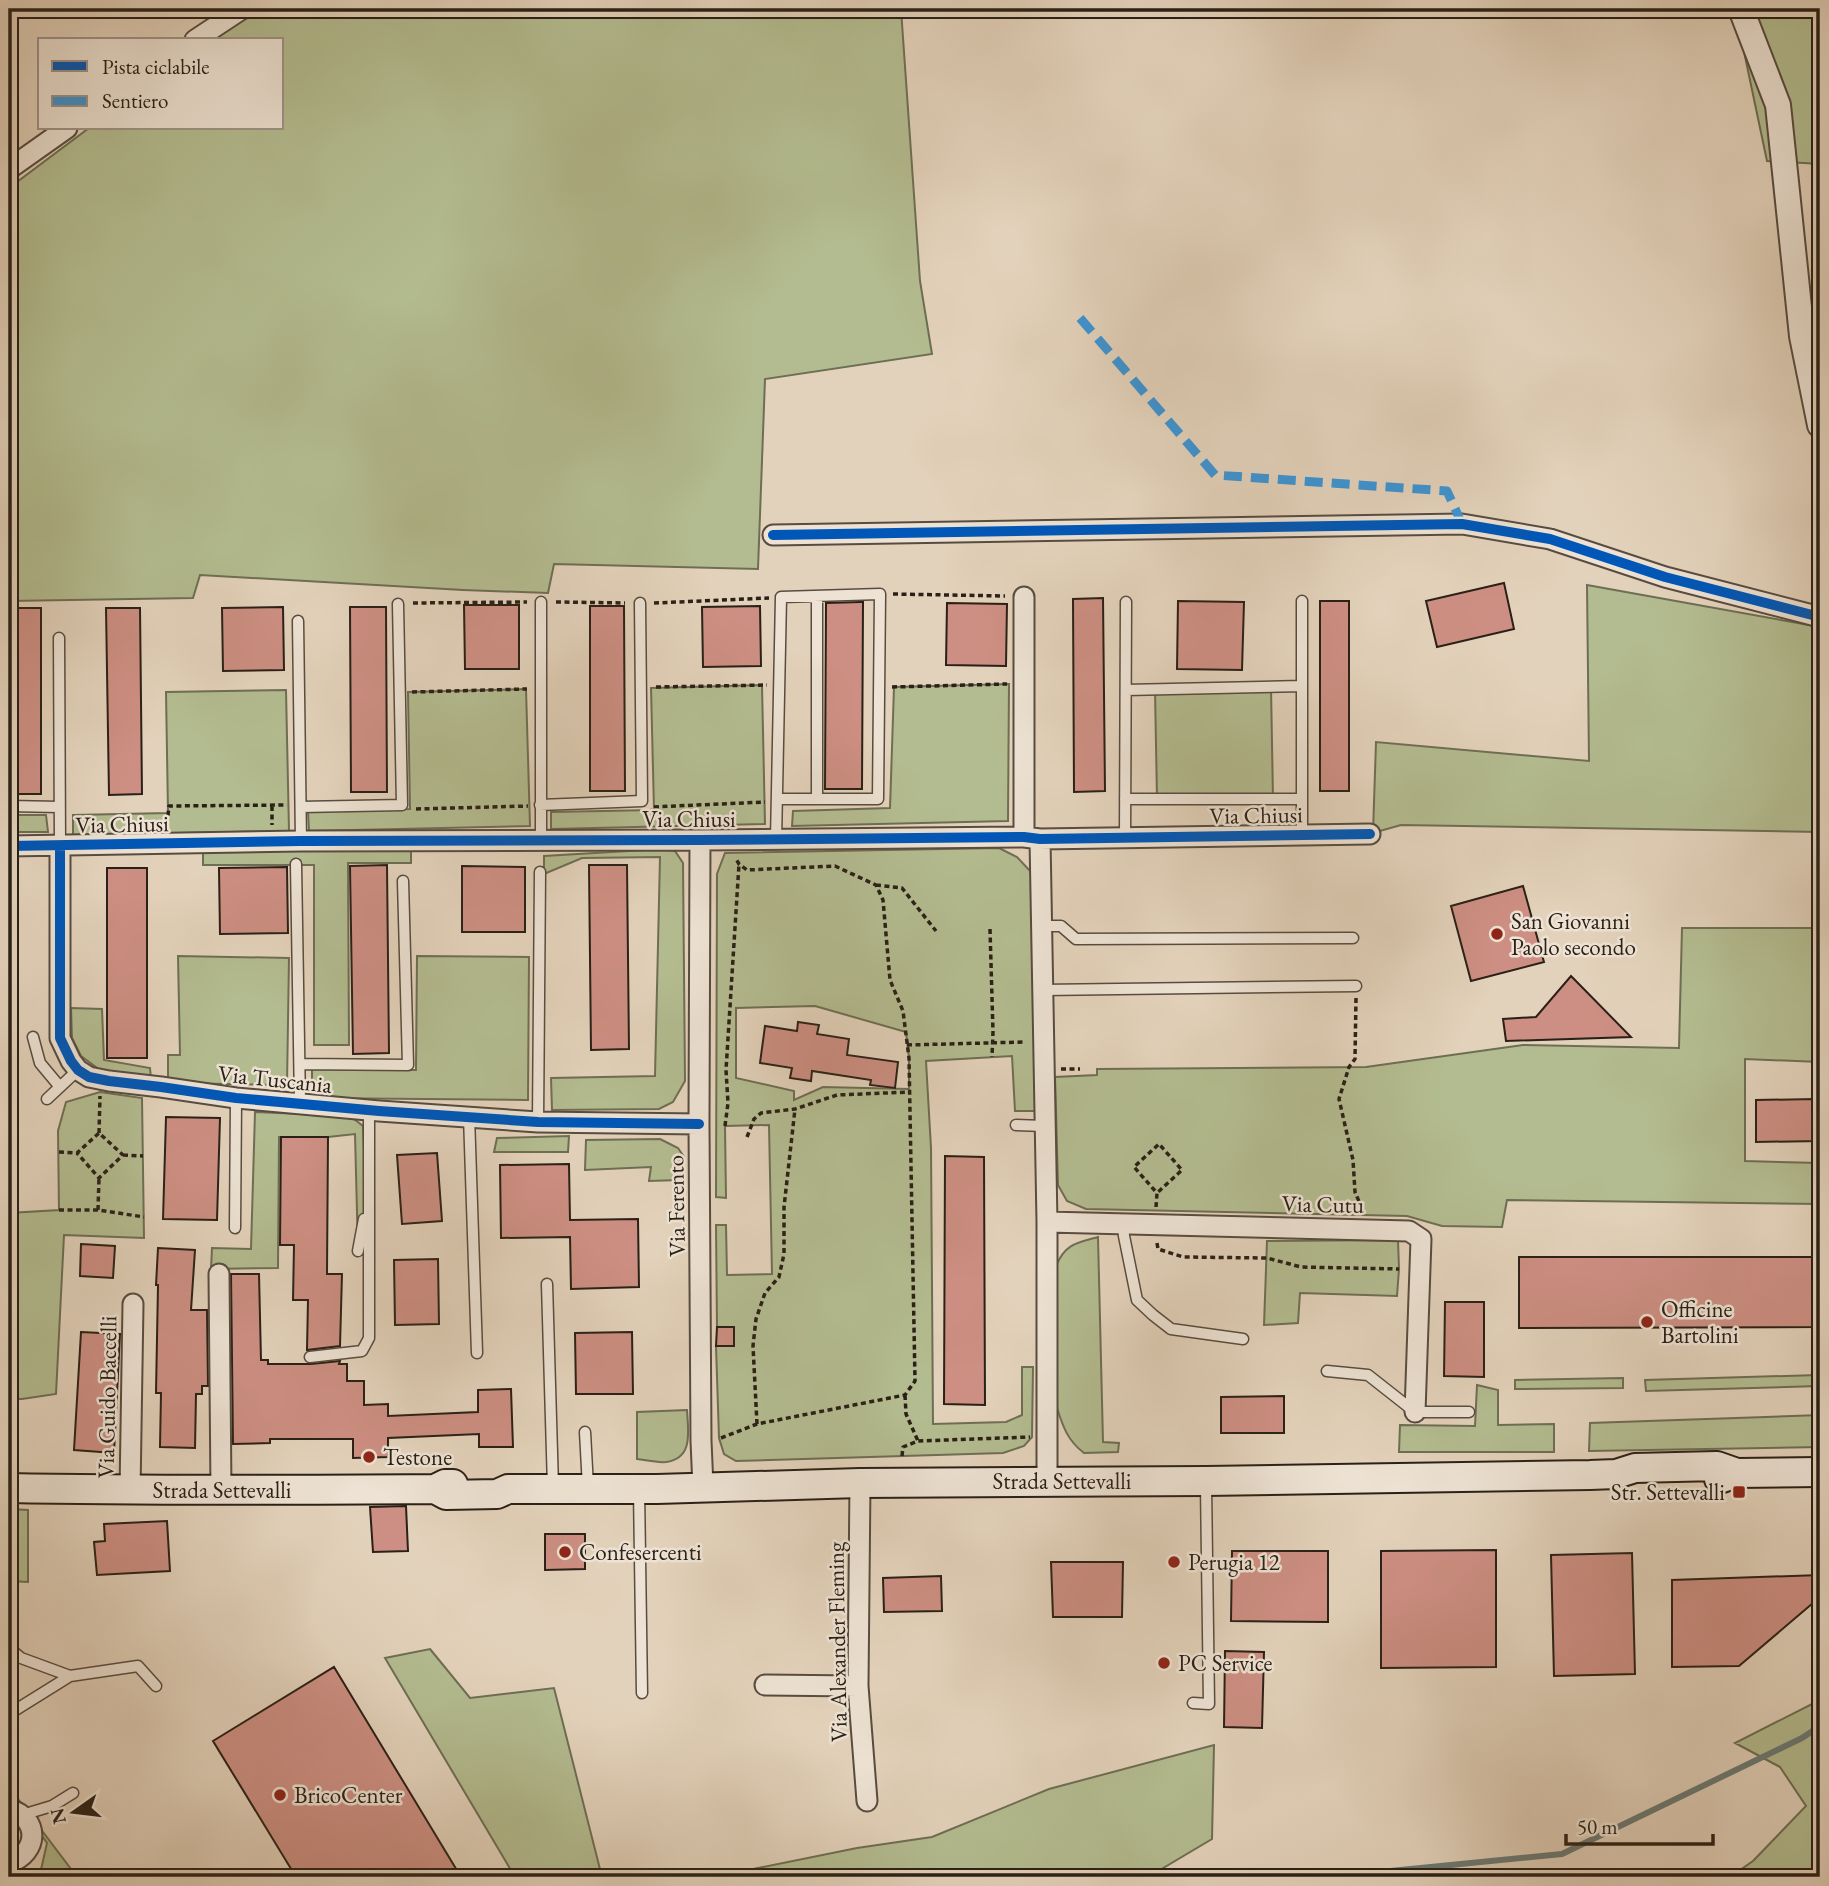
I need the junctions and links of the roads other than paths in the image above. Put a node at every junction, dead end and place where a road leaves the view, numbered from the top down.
1 (242, 9) edge
2 (1741, 9) edge
3 (198, 38) edge
4 (64, 130) edge
5 (9, 169) edge
6 (1820, 425) edge
7 (773, 535) dead end
8 (817, 596) junction
9 (1024, 597) road end
10 (1302, 601) dead end
11 (541, 602) road end
12 (1126, 602) dead end
13 (640, 603) road end
14 (398, 604) road end
15 (1820, 617) edge
16 (298, 621) dead end
17 (59, 638) dead end
18 (1302, 686) junction
19 (1126, 690) junction
20 (777, 799) junction
21 (817, 799) junction
22 (1125, 799) junction
23 (1302, 799) junction
24 (540, 804) junction
25 (9, 806) edge
26 (59, 807) junction
27 (301, 807) junction
28 (1370, 834) dead end
29 (1302, 835) junction
30 (1032, 838) junction
31 (1125, 838) junction
32 (541, 840) junction
33 (700, 840) junction
34 (776, 840) junction
35 (301, 841) junction
36 (9, 846) edge
37 (60, 846) junction
38 (296, 864) dead end
39 (540, 872) dead end
40 (404, 881) dead end
41 (1041, 926) junction
42 (1353, 937) dead end
43 (1356, 986) road end
44 (1042, 990) junction
45 (33, 1037) dead end
46 (300, 1064) junction
47 (78, 1070) junction
48 (60, 1087) junction
49 (236, 1098) junction
50 (47, 1099) dead end
51 (300, 1104) junction
52 (369, 1110) junction
53 (469, 1116) junction
54 (538, 1122) junction
55 (699, 1124) junction
56 (1016, 1125) dead end
57 (1044, 1126) junction
58 (369, 1191) junction
59 (1047, 1222) junction
60 (1123, 1223) junction
61 (235, 1228) dead end
62 (358, 1251) dead end
63 (219, 1274) dead end
64 (547, 1284) dead end
65 (133, 1304) dead end
66 (1243, 1339) dead end
67 (477, 1353) dead end
68 (310, 1357) dead end
69 (1327, 1371) dead end
70 (1415, 1412) junction
71 (1469, 1412) dead end
72 (585, 1432) dead end
73 (1820, 1472) edge
74 (1206, 1480) junction
75 (1047, 1481) junction
76 (860, 1483) junction
77 (704, 1487) junction
78 (9, 1488) edge
79 (553, 1488) junction
80 (588, 1489) junction
81 (639, 1489) junction
82 (130, 1491) junction
83 (221, 1491) junction
84 (9, 1648) edge
85 (70, 1676) junction
86 (765, 1685) dead end
87 (156, 1686) dead end
88 (858, 1686) junction
89 (642, 1693) dead end
90 (1193, 1703) dead end
91 (9, 1714) edge
92 (73, 1793) dead end
93 (867, 1801) dead end
94 (52, 1806) junction
95 (21, 1819) edge
96 (17, 1859) edge
97 (9, 1870) edge
98 (17, 1877) edge
99 (27, 1877) edge

1 - 3 street
2 - 6 street
4 - 5 street
7 - 15 street
8 - 20 lane
8 - 21 lane
8 - 21 lane
9 - 30 street
10 - 18 lane
11 - 24 lane
12 - 19 lane
13 - 24 lane
14 - 27 lane
16 - 27 lane
17 - 26 lane
18 - 19 lane
18 - 23 lane
19 - 22 lane
20 - 21 lane
20 - 34 lane
22 - 23 lane
22 - 31 lane
23 - 29 lane
24 - 32 lane
25 - 26 lane
26 - 37 lane
27 - 35 lane
28 - 29 street, Via Chiusi
29 - 31 street, Via Chiusi
30 - 31 street, Via Chiusi
30 - 34 street, Via Chiusi
30 - 41 street
32 - 33 street, Via Chiusi
32 - 35 street, Via Chiusi
33 - 34 street, Via Chiusi
33 - 55 street, Via Ferento
35 - 37 street, Via Chiusi
36 - 37 street, Via Chiusi
37 - 47 street
38 - 46 lane
39 - 54 lane
40 - 46 lane
41 - 42 lane
41 - 44 street
43 - 44 lane
44 - 57 street
45 - 48 lane
46 - 51 lane
47 - 48 lane
47 - 49 street, Via Tuscania
48 - 50 lane
49 - 51 street, Via Tuscania
49 - 61 lane
51 - 52 street, Via Tuscania
52 - 53 street, Via Tuscania
52 - 58 lane
53 - 54 street, Via Tuscania
53 - 67 lane
54 - 55 street, Via Tuscania
55 - 77 street, Via Ferento
56 - 57 lane
57 - 59 street
58 - 62 lane
58 - 68 lane
59 - 60 street, Via Cutu
59 - 75 street
60 - 66 lane
60 - 70 street, Via Cutu
63 - 83 street
64 - 79 lane
65 - 82 street, Via Guido Baccelli
69 - 70 lane
70 - 71 lane
72 - 80 lane
73 - 74 main road, Strada Settevalli
74 - 75 main road, Strada Settevalli
74 - 90 lane
75 - 76 main road, Strada Settevalli
76 - 77 main road, Strada Settevalli
76 - 88 street, Via Alexander Fleming
77 - 81 main road, Strada Settevalli
78 - 82 main road, Strada Settevalli
79 - 80 main road, Strada Settevalli
79 - 83 main road, Strada Settevalli
80 - 81 main road, Strada Settevalli
81 - 89 lane
82 - 83 main road, Strada Settevalli
84 - 85 lane
85 - 87 lane
85 - 91 lane
86 - 88 street
88 - 93 street, Via Alexander Fleming
92 - 94 lane
94 - 95 lane
94 - 95 lane
95 - 96 street
96 - 99 street
97 - 98 street

